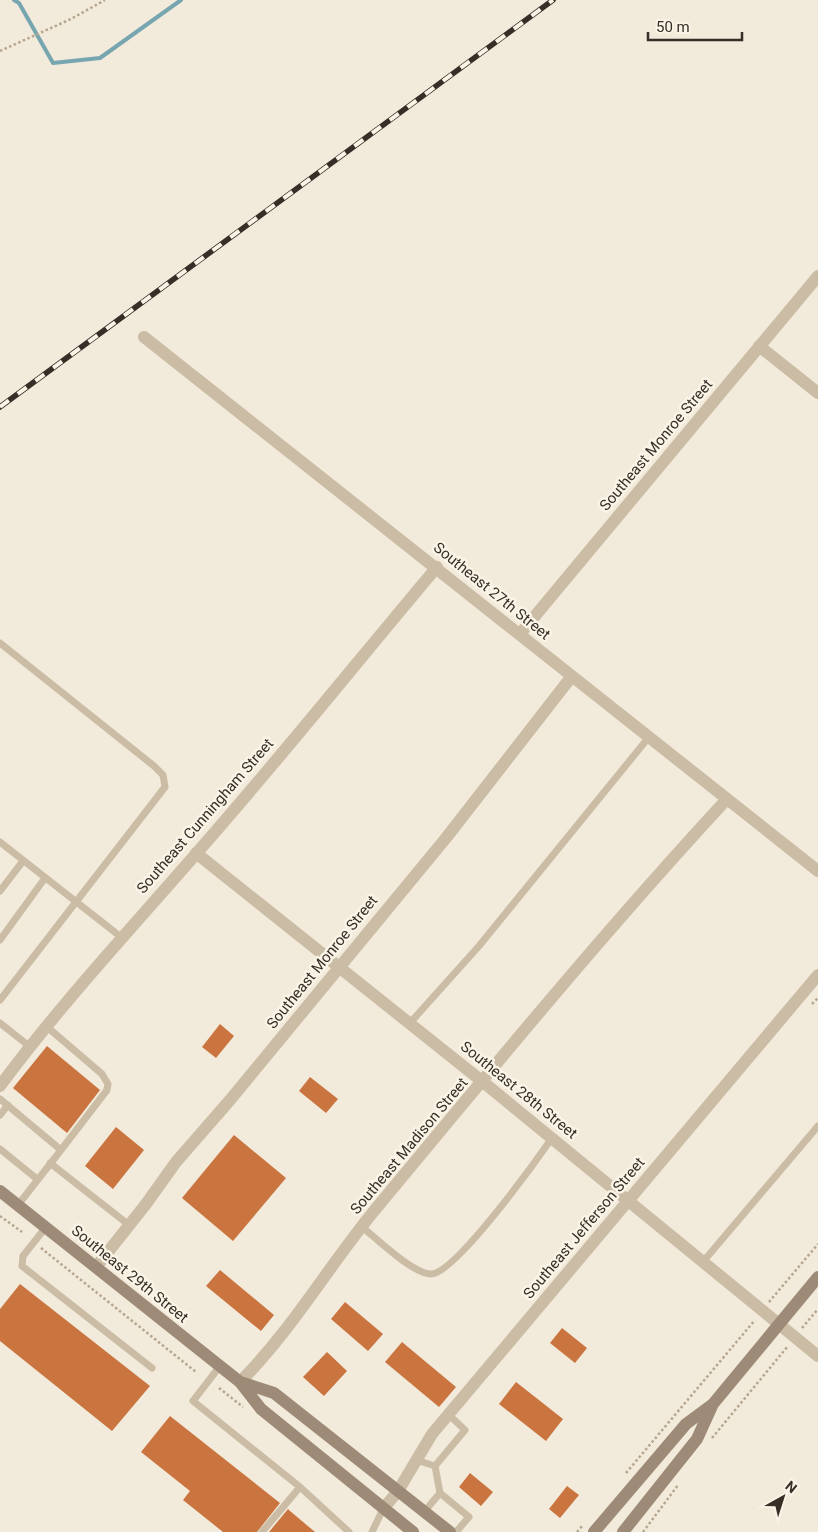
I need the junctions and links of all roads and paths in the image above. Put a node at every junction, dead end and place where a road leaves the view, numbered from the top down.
1 (104, 0) edge
2 (0, 51) edge
3 (818, 276) edge
4 (144, 337) dead end
5 (759, 346) junction
6 (818, 393) edge
7 (437, 567) junction
8 (520, 634) junction
9 (0, 644) edge
10 (572, 676) junction
11 (649, 737) junction
12 (727, 799) junction
13 (0, 842) edge
14 (196, 853) junction
15 (23, 861) junction
16 (818, 871) edge
17 (45, 878) junction
18 (0, 891) edge
19 (77, 904) junction
20 (120, 937) junction
21 (0, 940) edge
22 (339, 966) junction
23 (818, 975) edge
24 (0, 1000) edge
25 (0, 1023) edge
26 (410, 1023) junction
27 (46, 1026) junction
28 (30, 1046) junction
29 (483, 1082) junction
30 (0, 1086) edge
31 (0, 1099) edge
32 (8, 1105) junction
33 (0, 1115) edge
34 (818, 1126) edge
35 (552, 1138) junction
36 (0, 1149) edge
37 (61, 1150) junction
38 (50, 1163) junction
39 (37, 1179) junction
40 (0, 1190) edge
41 (628, 1201) junction
42 (18, 1205) junction
43 (0, 1216) edge
44 (130, 1225) junction
45 (46, 1227) junction
46 (362, 1227) junction
47 (22, 1232) dead end
48 (818, 1244) edge
49 (41, 1248) dead end
50 (702, 1263) junction
51 (96, 1267) junction
52 (818, 1277) edge
53 (764, 1309) junction
54 (818, 1309) edge
55 (780, 1323) junction
56 (795, 1336) junction
57 (818, 1356) edge
58 (220, 1366) junction
59 (152, 1368) dead end
60 (196, 1372) dead end
61 (240, 1382) junction
62 (713, 1404) junction
63 (448, 1414) junction
64 (709, 1442) dead end
65 (416, 1460) junction
66 (435, 1466) junction
67 (620, 1480) dead end
68 (681, 1481) dead end
69 (300, 1486) junction
70 (398, 1491) junction
71 (440, 1493) junction
72 (383, 1509) junction
73 (424, 1512) junction
74 (588, 1528) edge
75 (262, 1532) edge
76 (349, 1532) edge
77 (372, 1532) edge
78 (413, 1532) edge
79 (450, 1532) edge
80 (456, 1532) edge
81 (577, 1532) edge
82 (623, 1532) edge
83 (643, 1532) edge

1 - 2 path
3 - 5 street, Southeast Monroe Street
4 - 7 street, Southeast 27th Street
5 - 6 street
5 - 8 street, Southeast Monroe Street
7 - 8 street, Southeast 27th Street
7 - 14 street, Southeast Cunningham Street
8 - 10 street, Southeast 27th Street
9 - 19 lane
10 - 11 street, Southeast 27th Street
10 - 22 street, Southeast Monroe Street
11 - 12 street, Southeast 27th Street
11 - 26 lane
12 - 16 street, Southeast 27th Street
12 - 29 street, Southeast Madison Street
13 - 15 lane
14 - 20 street, Southeast Cunningham Street
14 - 22 street, Southeast 28th Street
15 - 17 lane
15 - 18 lane
17 - 19 lane
17 - 21 lane
19 - 20 lane
19 - 24 lane
20 - 27 street, Southeast Cunningham Street
22 - 26 street, Southeast 28th Street
22 - 44 street, Southeast Monroe Street
23 - 41 street, Southeast Jefferson Street
25 - 28 lane
26 - 29 street, Southeast 28th Street
27 - 28 street, Southeast Cunningham Street
27 - 37 lane
28 - 30 street, Southeast Cunningham Street
29 - 35 street, Southeast 28th Street
29 - 46 street, Southeast Madison Street
31 - 32 lane
32 - 33 lane
32 - 37 lane
34 - 50 lane
35 - 41 street, Southeast 28th Street
35 - 46 lane
36 - 39 lane
37 - 38 lane
38 - 39 lane
38 - 44 lane
39 - 42 lane
40 - 42 main road, Southeast 29th Street
41 - 50 street, Southeast 28th Street
41 - 63 street, Southeast Jefferson Street
42 - 45 main road, Southeast 29th Street
43 - 47 path
44 - 51 street, Southeast Monroe Street
45 - 51 main road, Southeast 29th Street
45 - 59 lane
46 - 61 street, Southeast Madison Street
48 - 53 path
49 - 60 path
50 - 53 street, Southeast 28th Street
51 - 58 main road, Southeast 29th Street
52 - 55 main road
53 - 55 street, Southeast 28th Street
53 - 67 path
54 - 56 path
55 - 56 street, Southeast 28th Street
55 - 62 main road
56 - 57 street, Southeast 28th Street
56 - 64 path
58 - 61 main road, Southeast 29th Street
58 - 69 lane
61 - 70 main road, Southeast 29th Street
61 - 72 main road, Southeast 29th Street
62 - 74 main road
62 - 82 main road
63 - 65 street, Southeast Jefferson Street
63 - 66 lane
65 - 66 lane
65 - 70 street, Southeast Jefferson Street
66 - 71 lane
68 - 83 path
69 - 75 lane
69 - 76 lane
70 - 72 street, Southeast Jefferson Street
70 - 73 main road, Southeast 29th Street
71 - 73 lane
71 - 80 lane
72 - 77 lane
72 - 78 main road, Southeast 29th Street
73 - 79 main road, Southeast 29th Street
74 - 81 path

